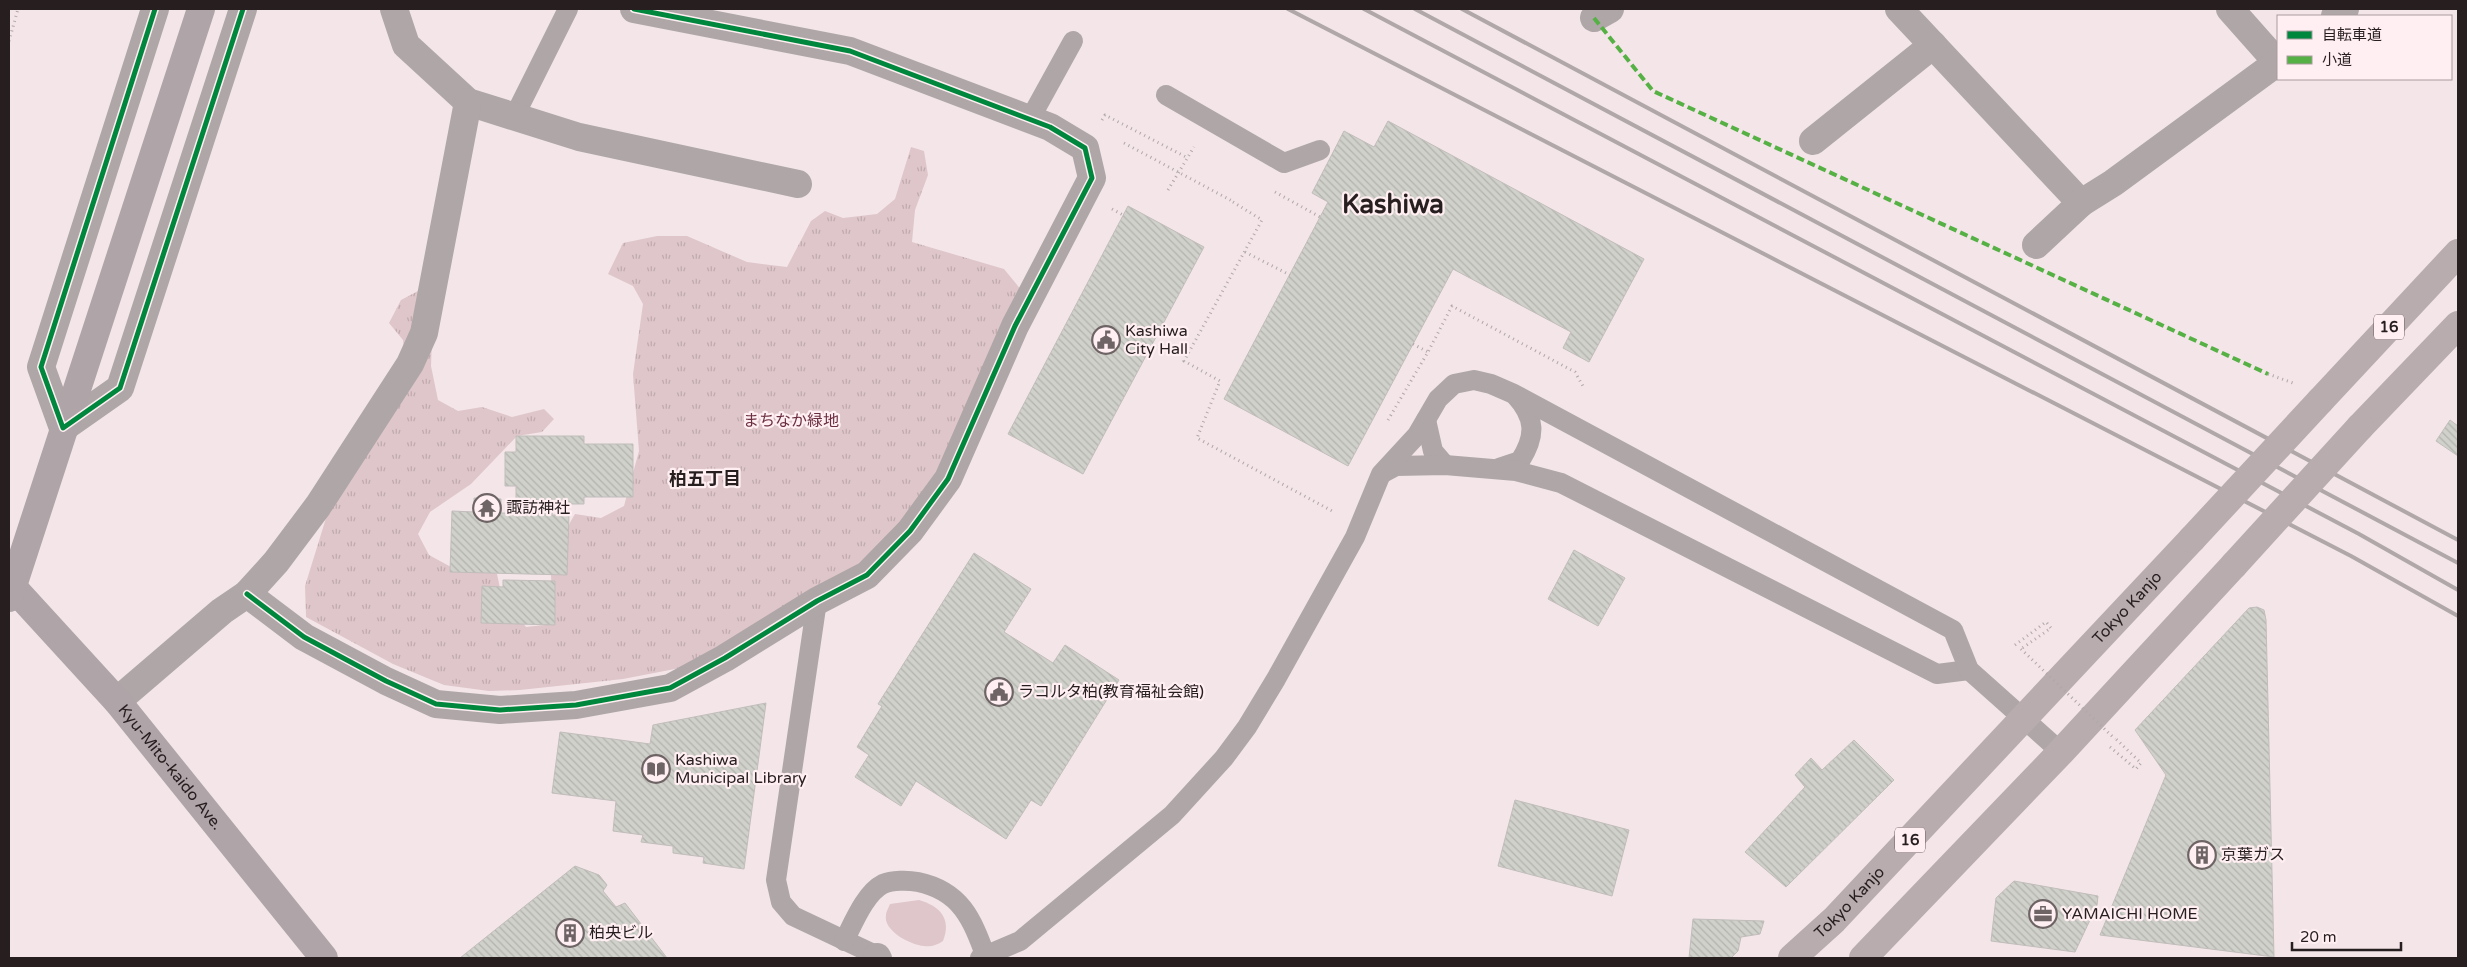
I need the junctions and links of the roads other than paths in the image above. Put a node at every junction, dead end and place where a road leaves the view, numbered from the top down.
1 (155, 9) edge
2 (201, 9) edge
3 (243, 9) edge
4 (394, 9) edge
5 (568, 9) edge
6 (634, 9) edge
7 (1899, 9) edge
8 (2230, 9) edge
9 (1073, 42) dead end
10 (1933, 45) junction
11 (2277, 61) edge
12 (2277, 63) edge
13 (1166, 95) dead end
14 (468, 102) junction
15 (514, 116) junction
16 (1030, 119) junction
17 (1813, 142) dead end
18 (1320, 150) dead end
19 (798, 184) dead end
20 (2081, 203) junction
21 (2036, 245) dead end
22 (2458, 253) edge
23 (2458, 325) edge
24 (1514, 394) junction
25 (1426, 420) junction
26 (63, 428) junction
27 (1445, 464) junction
28 (1486, 468) junction
29 (1381, 474) junction
30 (10, 589) edge
31 (247, 594) junction
32 (817, 601) junction
33 (1969, 670) junction
34 (117, 701) junction
35 (2024, 718) junction
36 (2061, 752) junction
37 (844, 941) junction
38 (324, 958) edge
39 (879, 958) edge
40 (983, 958) edge
41 (1792, 958) edge
42 (1862, 958) edge

1 - 26 street
2 - 26 street
3 - 26 street
4 - 14 street
5 - 15 lane
6 - 16 street
7 - 10 street
8 - 11 street
9 - 16 lane
10 - 17 street
10 - 20 street
12 - 20 street
13 - 18 lane
14 - 15 street
14 - 31 street
15 - 19 street
16 - 32 street
20 - 21 street
22 - 35 highway, Tokyo Kanjo / 16, bridge
23 - 36 highway, bridge
24 - 25 lane
24 - 28 lane
24 - 33 lane
25 - 27 lane
25 - 29 lane
26 - 30 street
27 - 28 lane
27 - 29 lane
28 - 33 lane
29 - 40 lane
30 - 34 street, Kyu-Mito-kaido Ave.
31 - 32 street
31 - 34 street
32 - 37 lane
33 - 35 lane
34 - 38 street, Kyu-Mito-kaido Ave.
35 - 36 lane
35 - 41 highway, Tokyo Kanjo / 16
36 - 42 highway
37 - 39 lane
37 - 40 lane

